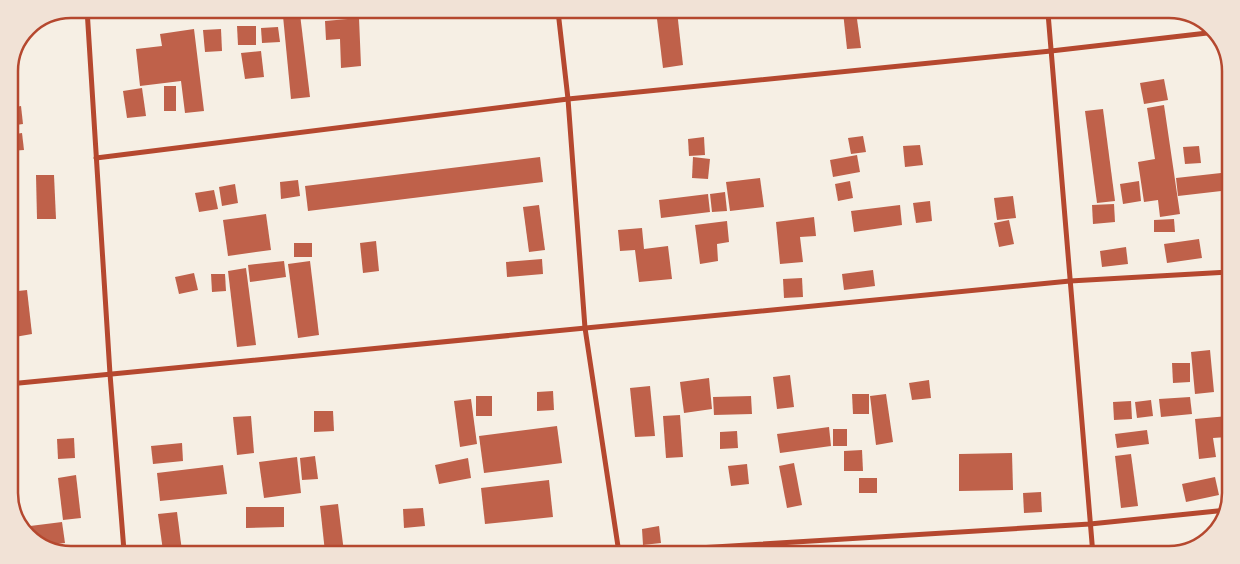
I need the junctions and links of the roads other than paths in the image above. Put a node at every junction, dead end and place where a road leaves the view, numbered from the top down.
1 (88, 18) edge
2 (559, 18) edge
3 (1048, 18) edge
4 (1207, 33) edge
5 (1051, 51) junction
6 (568, 99) junction
7 (96, 158) junction
8 (1222, 272) edge
9 (1070, 281) junction
10 (585, 328) junction
11 (110, 374) junction
12 (18, 383) edge
13 (1219, 511) edge
14 (1090, 524) junction
15 (124, 546) edge
16 (618, 546) edge
17 (733, 546) edge
18 (1092, 546) edge

1 - 7 street
2 - 6 street
3 - 5 street
4 - 5 street
5 - 6 street
5 - 9 street
6 - 7 street
6 - 10 street
7 - 11 street
8 - 9 street
9 - 10 street
9 - 14 street
10 - 11 street
10 - 16 street
11 - 12 street
11 - 15 street
13 - 14 street
14 - 17 street
14 - 18 street

